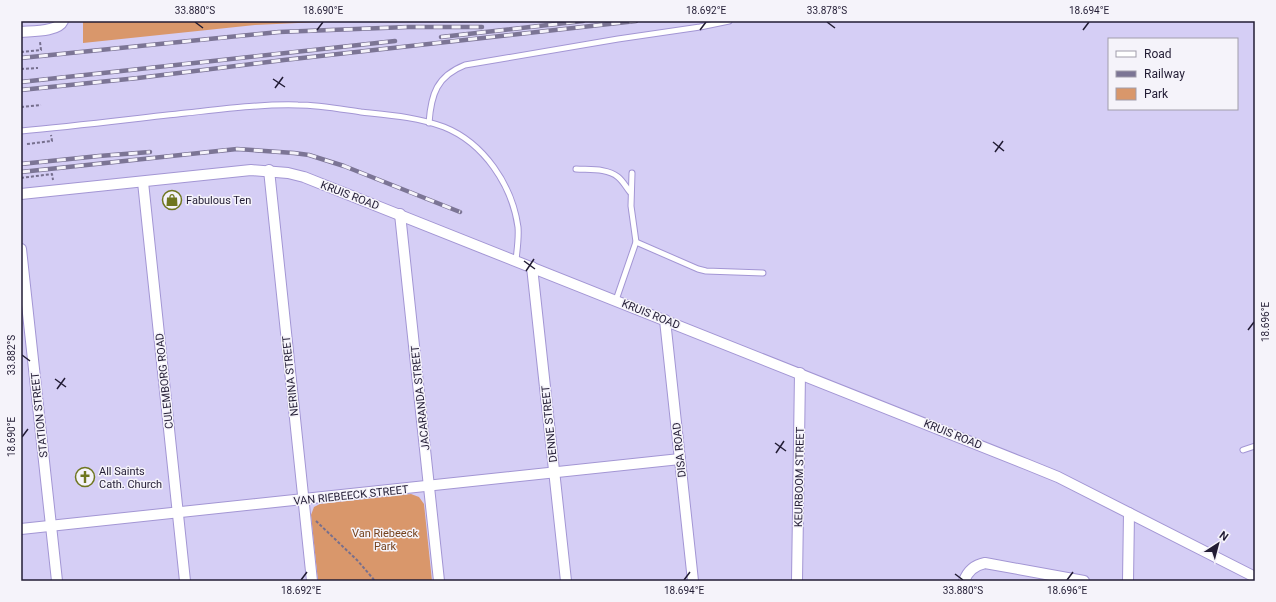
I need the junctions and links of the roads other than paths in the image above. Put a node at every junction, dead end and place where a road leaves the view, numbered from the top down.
1 (63, 21) edge
2 (729, 21) edge
3 (21, 32) edge
4 (430, 123) junction
5 (21, 131) edge
6 (576, 169) dead end
7 (269, 170) junction
8 (632, 173) dead end
9 (143, 182) junction
10 (630, 192) junction
11 (21, 194) edge
12 (400, 214) junction
13 (636, 242) junction
14 (21, 249) edge
15 (516, 260) junction
16 (532, 267) junction
17 (763, 274) dead end
18 (616, 300) junction
19 (665, 320) junction
20 (800, 373) junction
21 (1255, 446) edge
22 (1243, 450) dead end
23 (680, 459) junction
24 (554, 473) junction
25 (430, 486) junction
26 (304, 500) junction
27 (177, 513) junction
28 (1129, 513) junction
29 (51, 526) junction
30 (21, 529) edge
31 (1255, 577) edge
32 (57, 581) edge
33 (185, 581) edge
34 (312, 581) edge
35 (439, 581) edge
36 (566, 581) edge
37 (693, 581) edge
38 (797, 581) edge
39 (964, 581) edge
40 (1084, 581) edge
41 (1128, 581) edge

1 - 3 street
2 - 4 lane
4 - 5 lane
4 - 15 lane
6 - 10 lane
7 - 9 street, KRUIS ROAD
7 - 12 street, KRUIS ROAD
7 - 26 street, NERINA STREET
8 - 10 lane
9 - 11 street, KRUIS ROAD
9 - 27 street, CULEMBORG ROAD
10 - 13 lane
12 - 15 street, KRUIS ROAD
12 - 25 street, JACARANDA STREET
13 - 17 lane
13 - 18 lane
14 - 29 street, STATION STREET
15 - 16 street, KRUIS ROAD
16 - 18 street, KRUIS ROAD
16 - 24 street, DENNE STREET
18 - 19 street, KRUIS ROAD
19 - 20 street, KRUIS ROAD
19 - 23 street, DISA ROAD
20 - 28 street, KRUIS ROAD
20 - 38 street, KEURBOOM STREET
21 - 22 lane
23 - 24 street, VAN RIEBEECK STREET
23 - 37 street, DISA ROAD
24 - 25 street, VAN RIEBEECK STREET
24 - 36 street, DENNE STREET
25 - 26 street, VAN RIEBEECK STREET
25 - 35 street, JACARANDA STREET
26 - 27 street, VAN RIEBEECK STREET
26 - 34 street, NERINA STREET
27 - 29 street, VAN RIEBEECK STREET
27 - 33 street, CULEMBORG ROAD
28 - 31 street, KRUIS ROAD
28 - 41 street
29 - 30 street, VAN RIEBEECK STREET
29 - 32 street, STATION STREET
39 - 40 street

